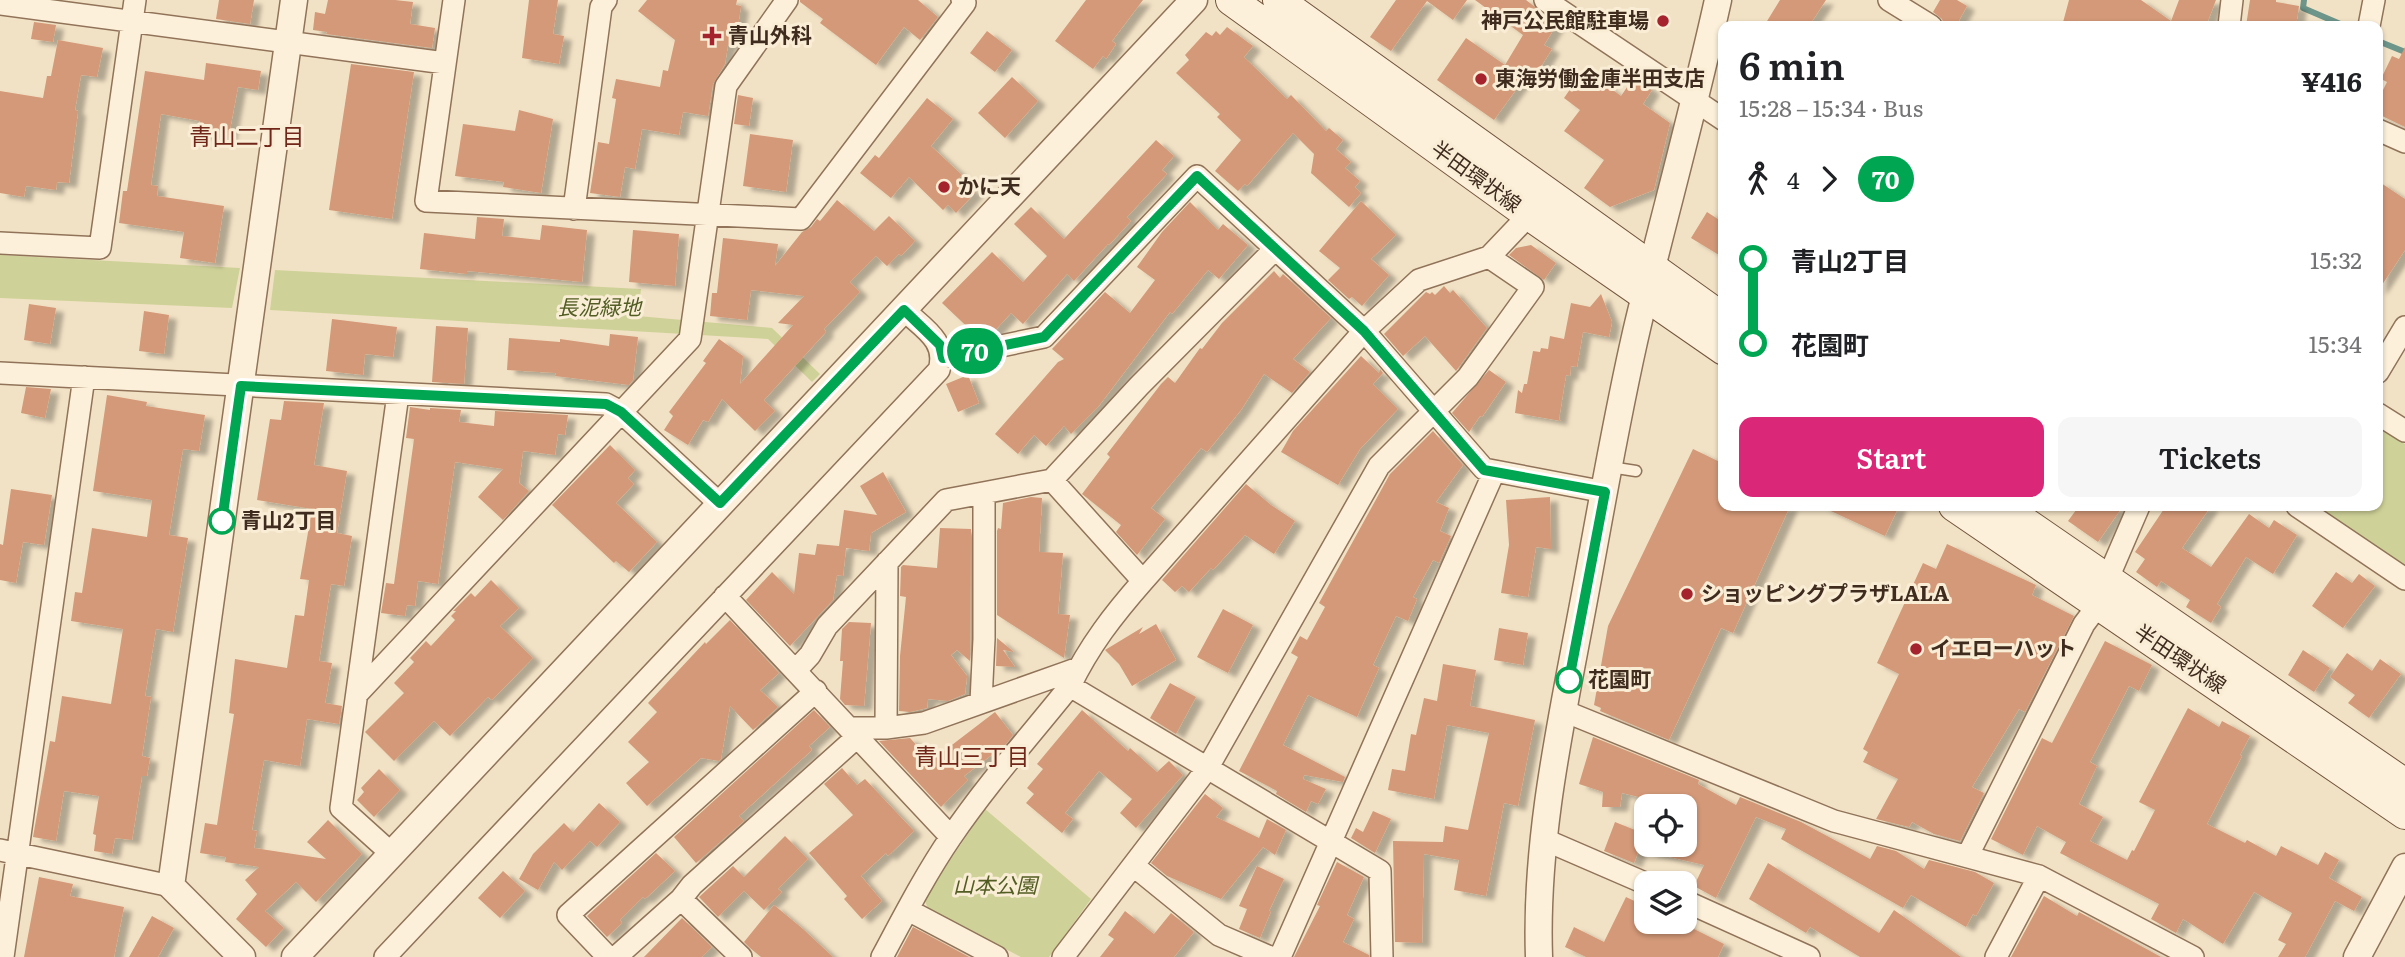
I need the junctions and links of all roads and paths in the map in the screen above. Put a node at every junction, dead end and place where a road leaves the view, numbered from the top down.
1 (135, 0) edge
2 (294, 0) edge
3 (454, 0) edge
4 (606, 0) edge
5 (787, 0) edge
6 (962, 0) edge
7 (1194, 0) edge
8 (1231, 0) edge
9 (1278, 0) edge
10 (1545, 0) edge
11 (1717, 0) edge
12 (2232, 0) edge
13 (2374, 0) edge
14 (1898, 2) edge
15 (0, 4) edge
16 (1565, 6) edge
17 (1924, 21) edge
18 (2230, 21) edge
19 (2370, 21) edge
20 (132, 22) junction
21 (288, 43) junction
22 (445, 63) junction
23 (1695, 101) junction
24 (1718, 116) edge
25 (2383, 132) edge
26 (2405, 142) edge
27 (574, 209) junction
28 (1529, 215) junction
29 (709, 216) junction
30 (0, 243) edge
31 (1275, 248) junction
32 (1489, 257) junction
33 (1649, 282) junction
34 (904, 310) junction
35 (1718, 316) edge
36 (2405, 327) edge
37 (1364, 331) junction
38 (1718, 345) edge
39 (943, 358) junction
40 (2383, 364) edge
41 (0, 373) edge
42 (84, 377) junction
43 (241, 386) junction
44 (398, 394) junction
45 (1433, 410) junction
46 (621, 412) junction
47 (2383, 417) edge
48 (2405, 430) edge
49 (1636, 471) dead end
50 (1494, 472) junction
51 (1607, 479) junction
52 (1052, 480) junction
53 (984, 493) junction
54 (720, 503) junction
55 (1953, 511) edge
56 (2007, 511) edge
57 (2137, 511) edge
58 (2304, 511) edge
59 (887, 562) junction
60 (2405, 579) edge
61 (1143, 582) junction
62 (2103, 591) junction
63 (726, 596) junction
64 (796, 670) junction
65 (1074, 677) junction
66 (816, 691) junction
67 (358, 694) junction
68 (981, 702) junction
69 (1564, 711) junction
70 (886, 728) junction
71 (853, 733) junction
72 (1207, 769) junction
73 (2405, 784) edge
74 (2405, 814) edge
75 (951, 838) junction
76 (1543, 839) junction
77 (1331, 842) junction
78 (9, 852) edge
79 (392, 854) junction
80 (1968, 855) junction
81 (1134, 866) junction
82 (2405, 867) edge
83 (2039, 876) junction
84 (1634, 878) edge
85 (171, 886) junction
86 (681, 899) junction
87 (1697, 907) edge
88 (908, 910) junction
89 (1789, 952) edge
90 (3, 957) edge
91 (242, 957) edge
92 (295, 957) edge
93 (385, 957) edge
94 (608, 957) edge
95 (616, 957) edge
96 (741, 957) edge
97 (882, 957) edge
98 (997, 957) edge
99 (1063, 957) edge
100 (1270, 957) edge
101 (1280, 957) edge
102 (1382, 957) edge
103 (1539, 957) edge
104 (1810, 957) edge
105 (1996, 957) edge
106 (2193, 957) edge
107 (2357, 957) edge

1 - 20 street
2 - 21 street
3 - 22 street
4 - 27 street
5 - 29 street
6 - 29 street
7 - 34 street
8 - 28 main road, 半田環状線
9 - 33 main road, 半田環状線
10 - 16 street
11 - 23 street
12 - 18 street
13 - 19 street
14 - 17 street
15 - 20 street
16 - 23 street
20 - 21 street
20 - 30 street
21 - 22 street
21 - 43 street
22 - 27 street
23 - 24 street
23 - 33 street
25 - 26 street
27 - 29 street
28 - 32 street
28 - 33 main road, 半田環状線
29 - 46 street
31 - 37 street
31 - 39 street
31 - 52 street
32 - 37 street
32 - 45 street
33 - 35 main road, 半田環状線
33 - 38 main road, 半田環状線
33 - 51 street
34 - 39 street
34 - 54 street
36 - 40 street
37 - 45 street
37 - 61 street
39 - 63 street
41 - 42 street
42 - 43 street
42 - 78 street
43 - 44 street
43 - 85 street
44 - 46 street
44 - 67 street
45 - 50 street
45 - 72 street
46 - 54 street
46 - 67 street
47 - 48 street
49 - 51 lane
50 - 51 street
50 - 77 street
51 - 69 street
52 - 53 street
52 - 61 street
53 - 59 street
53 - 68 street
54 - 79 street
55 - 62 main road, 半田環状線
56 - 62 main road, 半田環状線
57 - 62 street
58 - 60 street
59 - 64 street
59 - 70 street
61 - 65 street
62 - 73 main road, 半田環状線
62 - 74 main road, 半田環状線
62 - 80 street
63 - 64 street
63 - 93 street
64 - 66 street
65 - 68 street
65 - 72 street
65 - 75 street
66 - 71 street
66 - 94 street
67 - 79 street
68 - 70 street
69 - 76 street
69 - 80 street
70 - 71 street
71 - 75 street
71 - 86 street
72 - 77 street
72 - 81 street
75 - 88 street
76 - 84 street
76 - 103 street
77 - 101 street
77 - 102 street
78 - 85 street
78 - 90 street
79 - 92 street
80 - 83 street
81 - 99 street
81 - 100 street
82 - 107 street
83 - 105 street
83 - 106 street
85 - 91 street
86 - 95 street
86 - 96 street
87 - 89 street
88 - 97 street
88 - 98 street
89 - 104 street

